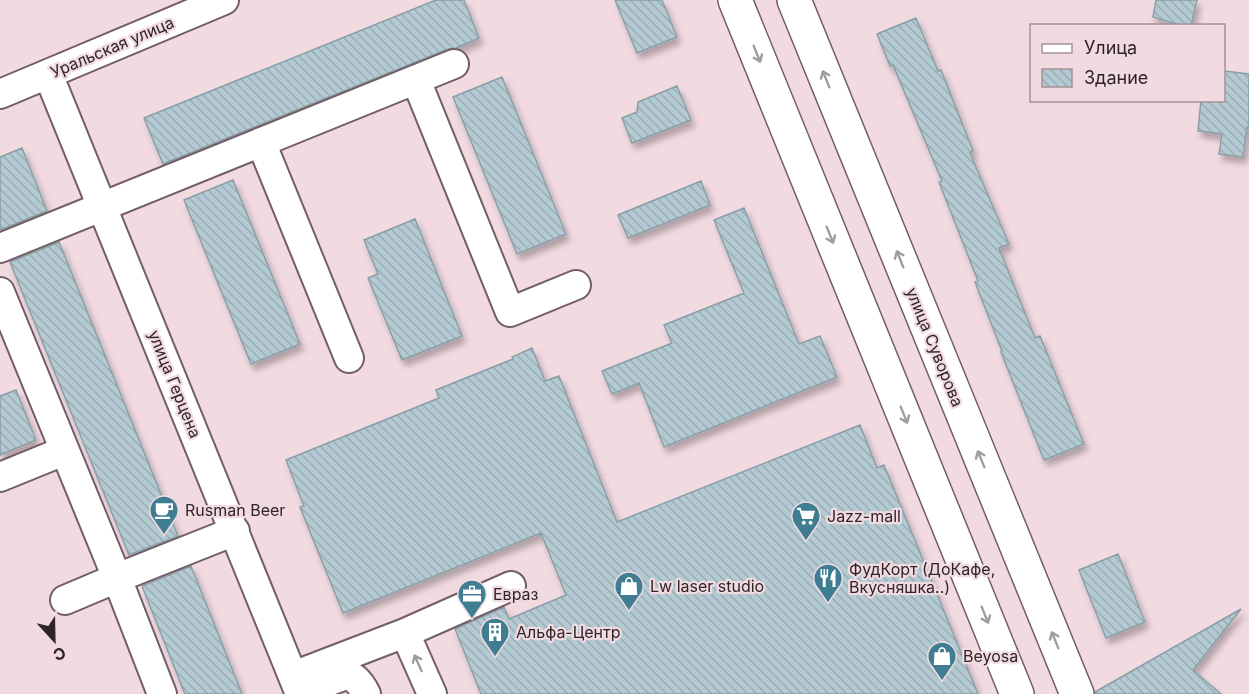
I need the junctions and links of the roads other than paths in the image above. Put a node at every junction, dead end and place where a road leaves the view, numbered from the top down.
1 (224, 0) edge
2 (735, 0) edge
3 (794, 0) edge
4 (454, 64) dead end
5 (48, 74) junction
6 (416, 80) junction
7 (0, 94) edge
8 (261, 142) junction
9 (103, 207) junction
10 (0, 248) edge
11 (576, 285) dead end
12 (0, 292) edge
13 (349, 358) dead end
14 (64, 451) junction
15 (0, 477) edge
16 (235, 531) junction
17 (117, 578) junction
18 (511, 586) dead end
19 (65, 600) dead end
20 (405, 633) junction
21 (354, 675) edge
22 (298, 688) edge
23 (162, 694) edge
24 (432, 694) edge
25 (1017, 694) edge
26 (1077, 694) edge

1 - 5 street, Уральская улица
2 -> 25 main road
26 -> 3 main road, улица Суворова
4 - 6 street
5 - 7 street, Уральская улица
5 - 9 street, улица Герцена
6 - 8 street
6 - 11 street
8 - 9 street
8 - 13 street
9 - 10 street
9 - 16 street, улица Герцена
12 - 14 street
14 - 15 street
14 - 17 street
16 - 17 street
16 - 22 street, улица Герцена
17 - 19 street
17 - 23 street
18 - 20 street
20 - 21 street
24 -> 20 street
21 - 22 street

